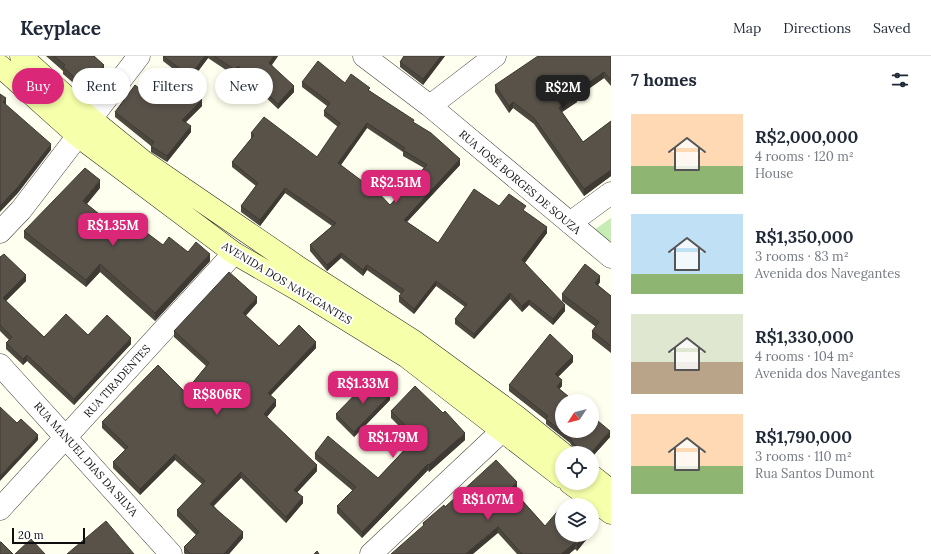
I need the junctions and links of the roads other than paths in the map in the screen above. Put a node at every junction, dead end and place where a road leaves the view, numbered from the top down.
1 (21, 56) edge
2 (140, 56) edge
3 (364, 56) edge
4 (495, 56) edge
5 (0, 66) edge
6 (430, 106) junction
7 (90, 118) junction
8 (78, 136) junction
9 (611, 193) edge
10 (570, 223) junction
11 (0, 232) edge
12 (234, 253) junction
13 (611, 257) edge
14 (0, 364) edge
15 (502, 431) junction
16 (67, 437) junction
17 (555, 447) edge
18 (555, 472) edge
19 (599, 482) edge
20 (580, 490) edge
21 (611, 491) edge
22 (0, 509) edge
23 (611, 513) edge
24 (171, 554) edge
25 (371, 554) edge

1 - 7 main road, AVENIDA DOS NAVEGANTES
2 - 7 street
3 - 6 street, RUA JOSÉ BORGES DE SOUZA
4 - 6 street
5 - 8 main road, AVENIDA DOS NAVEGANTES
6 - 10 street, RUA JOSÉ BORGES DE SOUZA
7 - 8 street
7 - 17 main road, AVENIDA DOS NAVEGANTES
8 - 11 street
8 - 12 main road, AVENIDA DOS NAVEGANTES
9 - 10 street
10 - 13 street, RUA JOSÉ BORGES DE SOUZA
12 - 15 main road, AVENIDA DOS NAVEGANTES
12 - 16 street, RUA TIRADENTES
14 - 16 street, RUA MANUEL DIAS DA SILVA
15 - 18 main road, AVENIDA DOS NAVEGANTES
15 - 25 street
16 - 22 street, RUA TIRADENTES
16 - 24 street, RUA MANUEL DIAS DA SILVA
19 - 21 main road
20 - 23 main road

